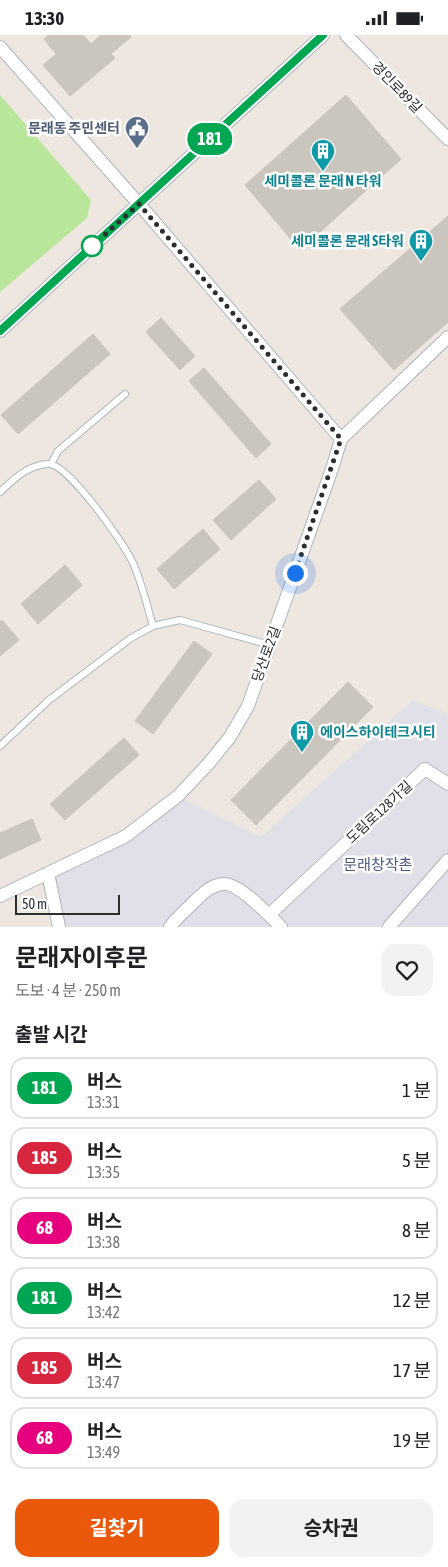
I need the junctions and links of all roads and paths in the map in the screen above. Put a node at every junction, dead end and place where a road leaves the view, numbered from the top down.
1 (323, 35) edge
2 (346, 35) edge
3 (0, 47) edge
4 (448, 139) edge
5 (139, 204) junction
6 (0, 331) edge
7 (448, 337) edge
8 (125, 394) dead end
9 (341, 439) junction
10 (51, 463) junction
11 (0, 492) edge
12 (153, 626) junction
13 (270, 645) junction
14 (0, 746) edge
15 (448, 784) edge
16 (448, 860) edge
17 (48, 873) junction
18 (0, 897) edge
19 (269, 915) junction
20 (59, 927) edge
21 (170, 927) edge
22 (281, 927) edge
23 (389, 927) edge

1 - 5 street
2 - 4 street, 경인로89길
3 - 5 street
5 - 6 street
5 - 9 street
7 - 9 street, 당산로2길
8 - 10 lane
9 - 13 street, 당산로2길
10 - 11 lane
10 - 12 lane
12 - 13 lane
12 - 14 lane
13 - 17 street, 당산로2길
15 - 19 street, 도림로128가길
16 - 23 street
17 - 18 street, 당산로2길
17 - 20 street
19 - 21 street
19 - 22 street

